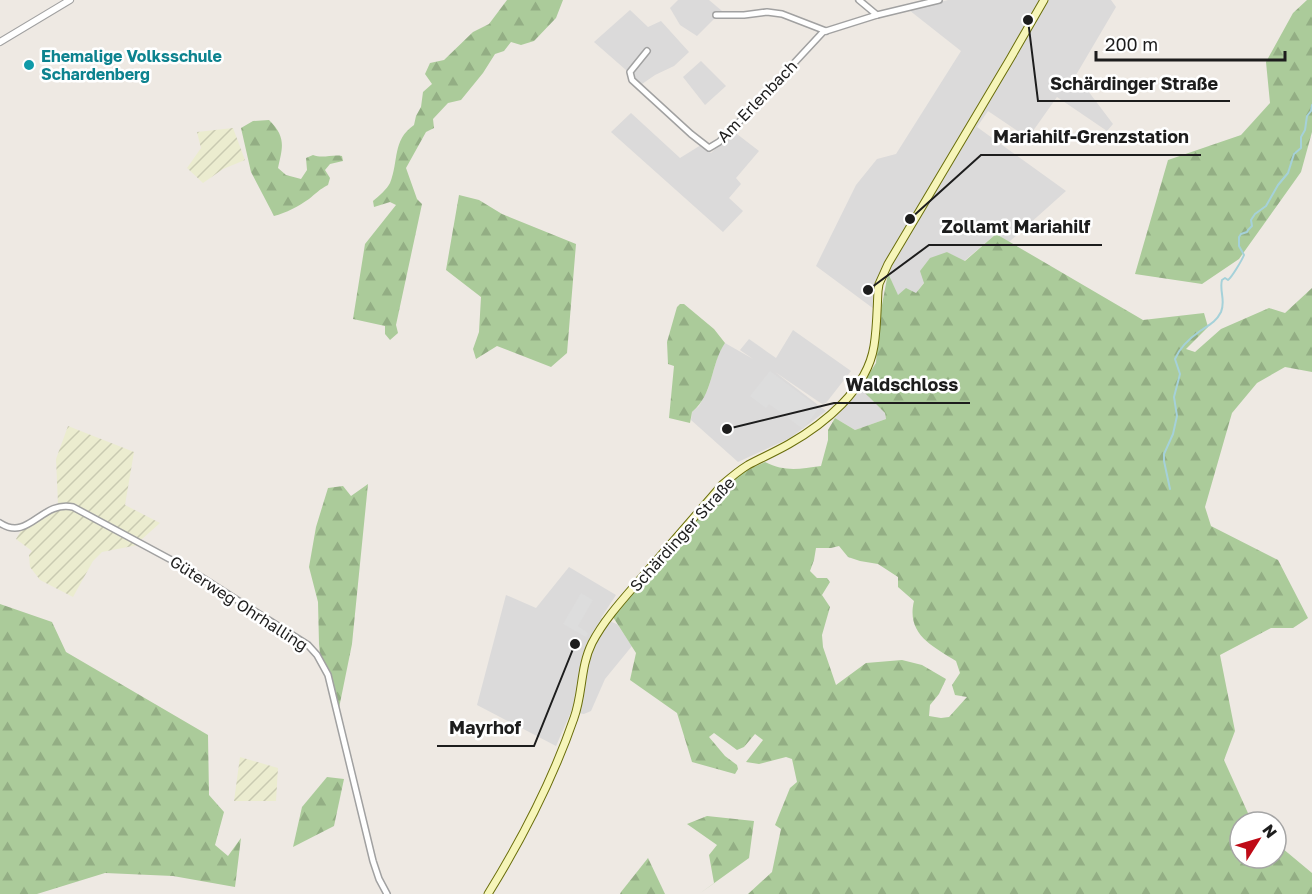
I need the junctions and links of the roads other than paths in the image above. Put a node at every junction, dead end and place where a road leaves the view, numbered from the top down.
1 (70, 0) edge
2 (859, 0) edge
3 (939, 0) edge
4 (1044, 0) edge
5 (716, 15) dead end
6 (877, 15) junction
7 (826, 31) junction
8 (0, 42) edge
9 (647, 51) dead end
10 (0, 523) edge
11 (387, 894) edge
12 (488, 894) edge

1 - 8 street
2 - 6 street
3 - 6 street
4 - 12 main road, Schärdinger Straße
5 - 7 street
6 - 7 street, Am Erlenbach
7 - 9 street, Am Erlenbach
10 - 11 street, Güterweg Ohrhalling

